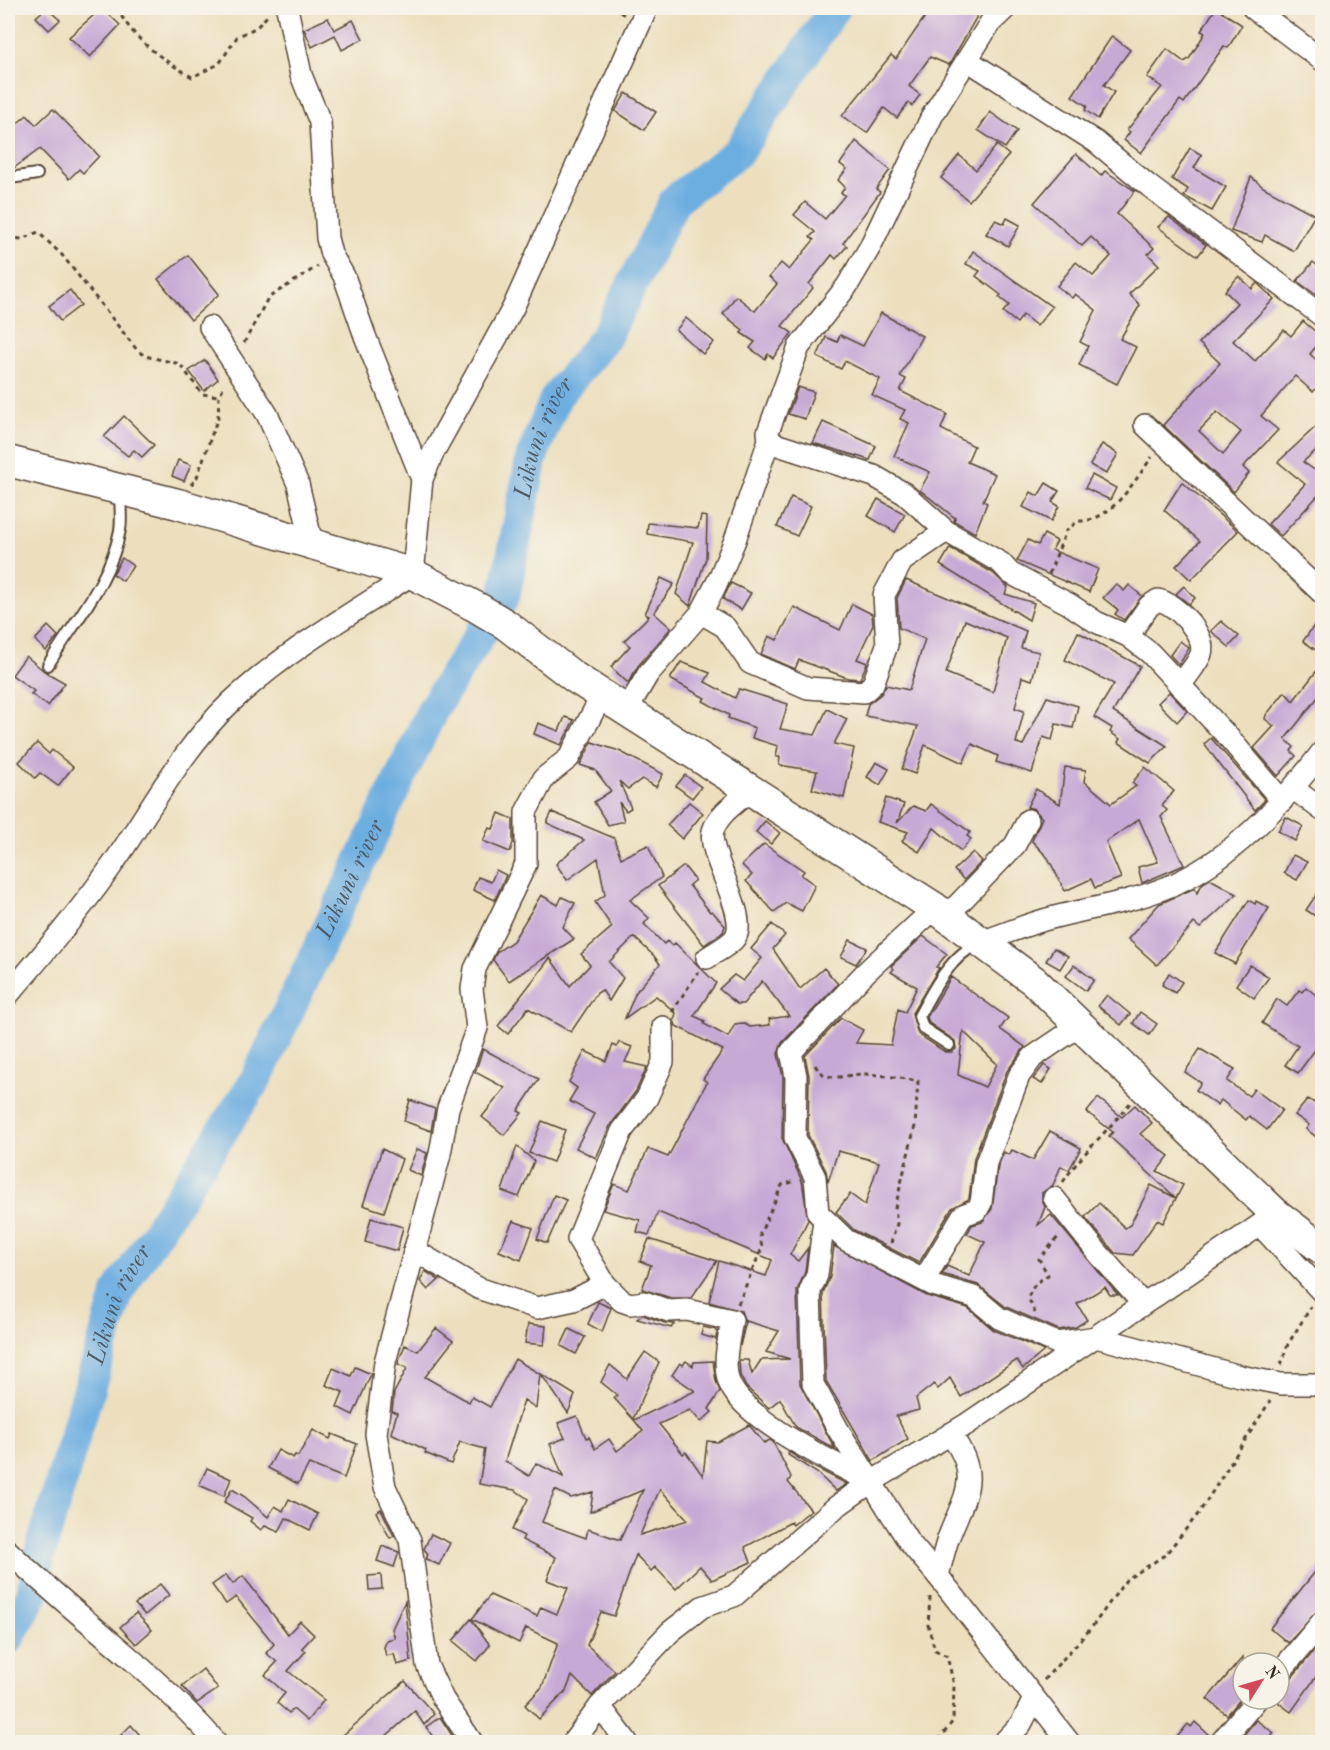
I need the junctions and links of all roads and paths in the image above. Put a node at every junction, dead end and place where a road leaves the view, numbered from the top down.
1 (117, 8) edge
2 (647, 8) edge
3 (1006, 8) edge
4 (1253, 8) edge
5 (278, 10) edge
6 (967, 60) junction
7 (1323, 60) edge
8 (38, 174) dead end
9 (8, 176) edge
10 (8, 238) edge
11 (1323, 316) edge
12 (210, 327) dead end
13 (219, 396) dead end
14 (1145, 425) dead end
15 (769, 440) junction
16 (1166, 447) junction
17 (8, 461) edge
18 (422, 479) junction
19 (120, 490) junction
20 (946, 531) junction
21 (312, 543) junction
22 (413, 574) junction
23 (1043, 590) junction
24 (1323, 593) edge
25 (701, 613) junction
26 (1128, 636) junction
27 (48, 665) dead end
28 (1180, 686) junction
29 (614, 703) junction
30 (1323, 752) edge
31 (750, 791) junction
32 (1288, 795) junction
33 (1323, 810) edge
34 (1028, 820) dead end
35 (940, 912) junction
36 (982, 942) junction
37 (707, 958) joint
38 (8, 995) edge
39 (1082, 1024) junction
40 (663, 1027) joint
41 (797, 1045) junction
42 (949, 1045) dead end
43 (1144, 1086) junction
44 (814, 1177) junction
45 (1054, 1198) joint
46 (1268, 1219) junction
47 (824, 1220) junction
48 (1073, 1222) junction
49 (414, 1250) junction
50 (1323, 1250) edge
51 (886, 1259) junction
52 (924, 1280) junction
53 (605, 1284) junction
54 (1322, 1291) edge
55 (1143, 1304) junction
56 (1036, 1316) dead end
57 (732, 1320) junction
58 (1096, 1337) junction
59 (1281, 1384) junction
60 (1323, 1384) edge
61 (950, 1434) junction
62 (871, 1482) junction
63 (8, 1551) edge
64 (938, 1576) junction
65 (1323, 1622) edge
66 (1291, 1659) edge
67 (1034, 1699) junction
68 (600, 1706) junction
69 (1247, 1711) edge
70 (216, 1743) edge
71 (472, 1743) edge
72 (573, 1743) edge
73 (627, 1743) edge
74 (937, 1743) edge
75 (1004, 1743) edge
76 (1069, 1743) edge
77 (1221, 1743) edge

1 - 5 path
2 - 18 street
3 - 6 street
4 - 7 street
5 - 18 street
6 - 11 street
6 - 15 street
8 - 9 lane
10 - 13 path
12 - 21 street
14 - 16 street
15 - 20 street
15 - 25 street
16 - 23 path
16 - 24 street
17 - 19 street
18 - 22 street
19 - 21 street
19 - 27 lane
20 - 23 street
20 - 25 street
21 - 22 street
22 - 29 street
22 - 38 street
23 - 26 street
25 - 29 street
26 - 28 street
26 - 28 street
28 - 32 street
29 - 31 street
29 - 49 street
30 - 32 street
31 - 35 street
31 - 37 street
32 - 33 street
32 - 36 street
34 - 35 street
35 - 36 street
35 - 41 street
36 - 39 street
36 - 42 lane
37 - 40 path
39 - 43 street
39 - 52 street
40 - 53 street
41 - 44 street
41 - 51 path
43 - 45 path
43 - 46 street
44 - 47 street
44 - 57 path
45 - 48 street
46 - 50 street
46 - 54 street
46 - 55 street
47 - 51 street
47 - 62 street
48 - 55 street
48 - 56 path
49 - 53 street
49 - 71 street
51 - 52 street
52 - 58 street
53 - 57 street
54 - 59 path
55 - 58 street
57 - 62 street
58 - 59 street
58 - 61 street
59 - 60 street
59 - 67 path
61 - 62 street
61 - 64 street
62 - 64 street
62 - 68 street
63 - 70 street
64 - 67 street
64 - 74 path
65 - 66 street
67 - 75 street
67 - 76 street
68 - 72 street
68 - 73 street
69 - 77 street

